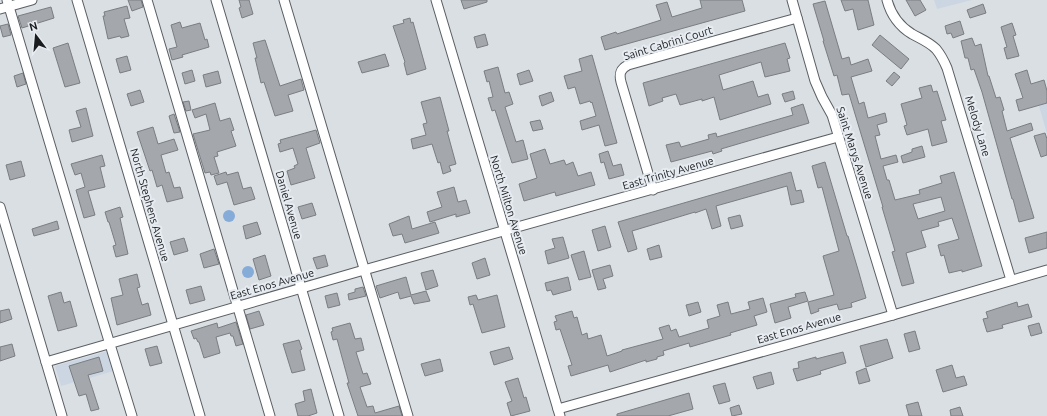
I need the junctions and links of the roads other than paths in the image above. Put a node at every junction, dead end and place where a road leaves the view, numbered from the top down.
1 (32, 0) edge
2 (77, 0) edge
3 (147, 0) edge
4 (216, 0) edge
5 (284, 0) edge
6 (436, 0) edge
7 (792, 0) edge
8 (887, 0) edge
9 (5, 5) edge
10 (797, 18) junction
11 (838, 137) junction
12 (653, 190) junction
13 (0, 207) edge
14 (505, 231) junction
15 (364, 270) junction
16 (1047, 270) edge
17 (1011, 280) junction
18 (301, 288) junction
19 (238, 306) junction
20 (893, 315) junction
21 (173, 326) junction
22 (110, 344) junction
23 (46, 362) junction
24 (559, 412) edge
25 (62, 416) edge
26 (132, 416) edge
27 (200, 416) edge
28 (270, 416) edge
29 (339, 416) edge
30 (408, 416) edge

1 - 9 street
2 - 21 street, North Stephens Avenue
3 - 19 street
4 - 18 street, Daniel Avenue
5 - 15 street
6 - 14 street, North Milton Avenue
7 - 10 street, Saint Marys Avenue
8 - 17 street, Melody Lane
9 - 22 street
10 - 11 street, Saint Marys Avenue
10 - 12 street, Saint Cabrini Court
11 - 12 street, East Trinity Avenue
11 - 20 street, Saint Marys Avenue
12 - 14 street, East Trinity Avenue
13 - 23 street
14 - 15 street, East Enos Avenue
14 - 24 street, North Milton Avenue
15 - 18 street, East Enos Avenue
15 - 30 street
16 - 17 street, East Enos Avenue
17 - 20 street, East Enos Avenue
18 - 19 street, East Enos Avenue
18 - 29 street, Daniel Avenue
19 - 21 street, East Enos Avenue
19 - 28 street
20 - 24 street, East Enos Avenue
21 - 22 street, East Enos Avenue
21 - 27 street, North Stephens Avenue
22 - 23 street, East Enos Avenue
22 - 26 street
23 - 25 street

